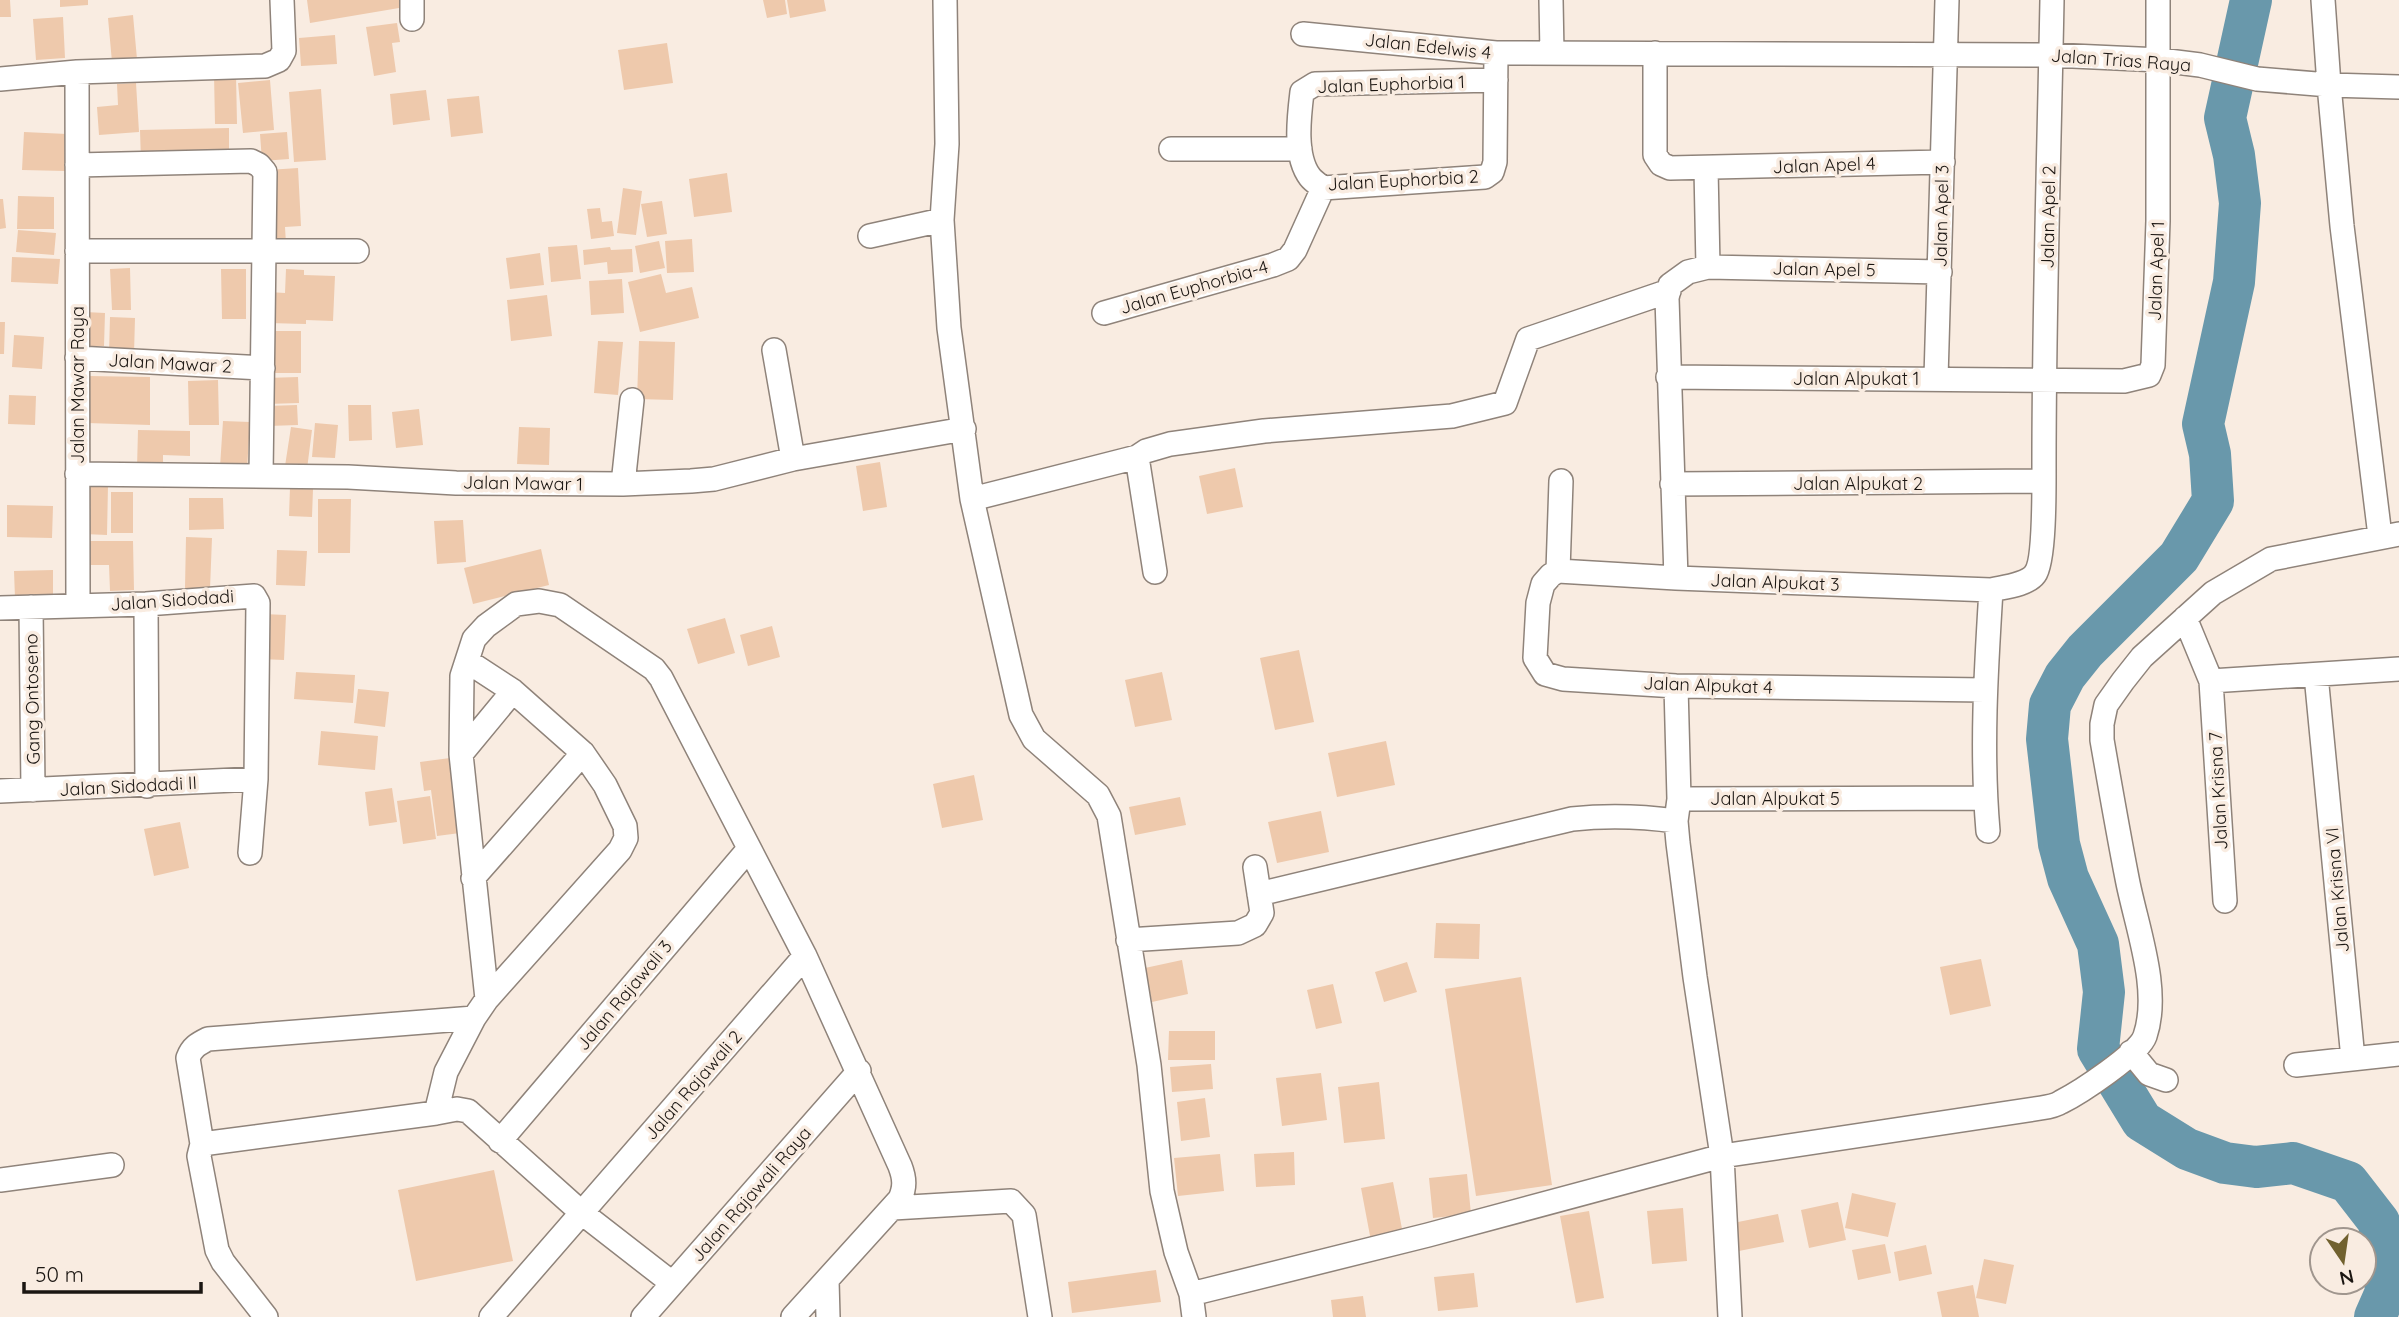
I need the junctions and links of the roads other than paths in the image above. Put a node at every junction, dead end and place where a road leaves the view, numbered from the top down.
1 (282, 0) edge
2 (945, 0) edge
3 (1551, 0) edge
4 (1947, 0) edge
5 (2052, 0) edge
6 (2158, 0) edge
7 (2323, 0) edge
8 (1303, 34) dead end
9 (1496, 53) junction
10 (1552, 53) junction
11 (1656, 53) junction
12 (1947, 55) junction
13 (2051, 55) junction
14 (2160, 60) junction
15 (77, 72) junction
16 (0, 79) edge
17 (1496, 80) junction
18 (2329, 85) junction
19 (2399, 87) edge
20 (1171, 149) dead end
21 (1300, 149) junction
22 (1943, 162) junction
23 (77, 164) junction
24 (1706, 168) junction
25 (1323, 188) junction
26 (942, 220) junction
27 (870, 236) dead end
28 (77, 251) junction
29 (357, 251) dead end
30 (264, 252) junction
31 (1708, 267) junction
32 (1940, 272) junction
33 (1669, 291) junction
34 (1104, 313) dead end
35 (774, 350) dead end
36 (77, 358) junction
37 (263, 368) junction
38 (1668, 377) junction
39 (1936, 378) junction
40 (2044, 379) junction
41 (632, 400) dead end
42 (964, 429) junction
43 (1137, 457) junction
44 (793, 459) junction
45 (77, 474) junction
46 (261, 476) junction
47 (1561, 481) dead end
48 (2044, 481) junction
49 (623, 484) junction
50 (1672, 484) junction
51 (972, 499) junction
52 (2390, 535) edge
53 (1558, 571) junction
54 (1155, 572) dead end
55 (1676, 578) junction
56 (1991, 590) junction
57 (146, 604) junction
58 (78, 605) junction
59 (32, 607) junction
60 (0, 608) edge
61 (2185, 618) junction
62 (467, 660) junction
63 (2399, 669) edge
64 (2316, 675) junction
65 (2211, 681) junction
66 (1676, 686) junction
67 (1985, 690) junction
68 (513, 691) junction
69 (583, 752) junction
70 (461, 754) junction
71 (256, 779) junction
72 (147, 786) junction
73 (33, 790) junction
74 (0, 791) edge
75 (1985, 798) junction
76 (1677, 810) junction
77 (1988, 831) dead end
78 (748, 849) junction
79 (250, 853) dead end
80 (1255, 867) dead end
81 (473, 878) junction
82 (1259, 894) junction
83 (2225, 901) dead end
84 (1128, 940) junction
85 (805, 957) junction
86 (481, 1009) junction
87 (2399, 1054) edge
88 (2129, 1055) junction
89 (2353, 1059) junction
90 (2296, 1065) dead end
91 (859, 1071) junction
92 (2166, 1080) dead end
93 (436, 1113) junction
94 (500, 1141) junction
95 (202, 1144) junction
96 (1723, 1156) junction
97 (112, 1164) dead end
98 (0, 1180) edge
99 (893, 1208) junction
100 (582, 1213) junction
101 (827, 1280) junction
102 (672, 1283) junction
103 (1191, 1294) junction
104 (266, 1317) edge
105 (491, 1317) edge
106 (643, 1317) edge
107 (793, 1317) edge
108 (828, 1317) edge
109 (1040, 1317) edge
110 (1194, 1317) edge
111 (1730, 1317) edge

1 - 15 street
2 - 26 street
3 - 10 street
4 - 12 street, Jalan Apel 3
5 - 13 street, Jalan Apel 2
6 - 14 street
7 - 18 street
8 - 9 street, Jalan Edelwis 4
9 - 10 street, Jalan Edelwis 4
9 - 17 street, Jalan Euphorbia 2
10 - 11 street, Jalan Trias Raya
11 - 12 street, Jalan Trias Raya
11 - 24 street, Jalan Apel 4
12 - 13 street, Jalan Trias Raya
12 - 22 street, Jalan Apel 3
13 - 14 street, Jalan Trias Raya
13 - 40 street, Jalan Apel 2
14 - 18 street, Jalan Trias Raya
14 - 40 street, Jalan Apel 1
15 - 16 street
15 - 23 street, Jalan Mawar Raya
17 - 21 street, Jalan Euphorbia 1
17 - 25 street, Jalan Euphorbia 2
18 - 19 street, Jalan Trias Raya
18 - 52 street
20 - 21 street
21 - 25 street, Jalan Euphorbia 2
22 - 24 street, Jalan Apel 4
22 - 32 street, Jalan Apel 3
23 - 28 street, Jalan Mawar Raya
23 - 30 street
24 - 31 street
25 - 34 street, Jalan Euphorbia-4
26 - 27 street
26 - 42 street
28 - 30 street
28 - 36 street, Jalan Mawar Raya
29 - 30 street
30 - 37 street
31 - 32 street, Jalan Apel 5
31 - 33 street
32 - 39 street, Jalan Apel 3
33 - 38 street
33 - 43 street
35 - 44 street
36 - 37 street, Jalan Mawar 2
36 - 45 street, Jalan Mawar Raya
37 - 46 street
38 - 39 street, Jalan Alpukat 1
38 - 50 street
39 - 40 street, Jalan Alpukat 1
40 - 48 street, Jalan Apel 2
41 - 49 street
42 - 44 street, Jalan Mawar 1
42 - 51 street
43 - 51 street
43 - 54 street
44 - 49 street, Jalan Mawar 1
45 - 46 street, Jalan Mawar 1
45 - 58 street, Jalan Mawar Raya
46 - 49 street, Jalan Mawar 1
47 - 53 street
48 - 50 street, Jalan Alpukat 2
48 - 56 street, Jalan Alpukat 3
50 - 55 street
51 - 84 street
52 - 61 street
53 - 55 street, Jalan Alpukat 3
53 - 66 street, Jalan Alpukat 4
55 - 56 street, Jalan Alpukat 3
56 - 67 street
57 - 58 street, Jalan Sidodadi
57 - 71 street, Jalan Sidodadi
57 - 72 street
58 - 59 street, Jalan Sidodadi
59 - 60 street, Jalan Sidodadi
59 - 73 street, Gang Ontoseno
61 - 65 street, Jalan Krisna 7
61 - 88 street
62 - 68 street
62 - 70 street
62 - 78 street
63 - 64 street
64 - 65 street
64 - 89 street, Jalan Krisna VI
65 - 83 street, Jalan Krisna 7
66 - 67 street, Jalan Alpukat 4
66 - 76 street
67 - 75 street
68 - 69 street
68 - 70 street
69 - 81 street
69 - 86 street
70 - 81 street
71 - 72 street, Jalan Sidodadi II
71 - 79 street, Jalan Sidodadi
72 - 73 street, Jalan Sidodadi II
73 - 74 street, Jalan Sidodadi II
75 - 76 street, Jalan Alpukat 5
75 - 77 street
76 - 82 street, Jalan Alpukat 5
76 - 96 street
78 - 85 street
78 - 94 street, Jalan Rajawali 3
80 - 82 street
81 - 86 street
82 - 84 street
84 - 103 street
85 - 91 street
85 - 100 street, Jalan Rajawali 2
86 - 93 street
86 - 95 street
87 - 89 street
88 - 92 street
88 - 96 street
89 - 90 street
91 - 99 street
91 - 102 street, Jalan Rajawali Raya
93 - 94 street
93 - 95 street
94 - 100 street
95 - 104 street
96 - 103 street
96 - 111 street
97 - 98 street
99 - 101 street
99 - 109 street
100 - 102 street
100 - 105 street, Jalan Rajawali 2
101 - 107 street
101 - 108 street
102 - 106 street, Jalan Rajawali Raya
103 - 110 street

